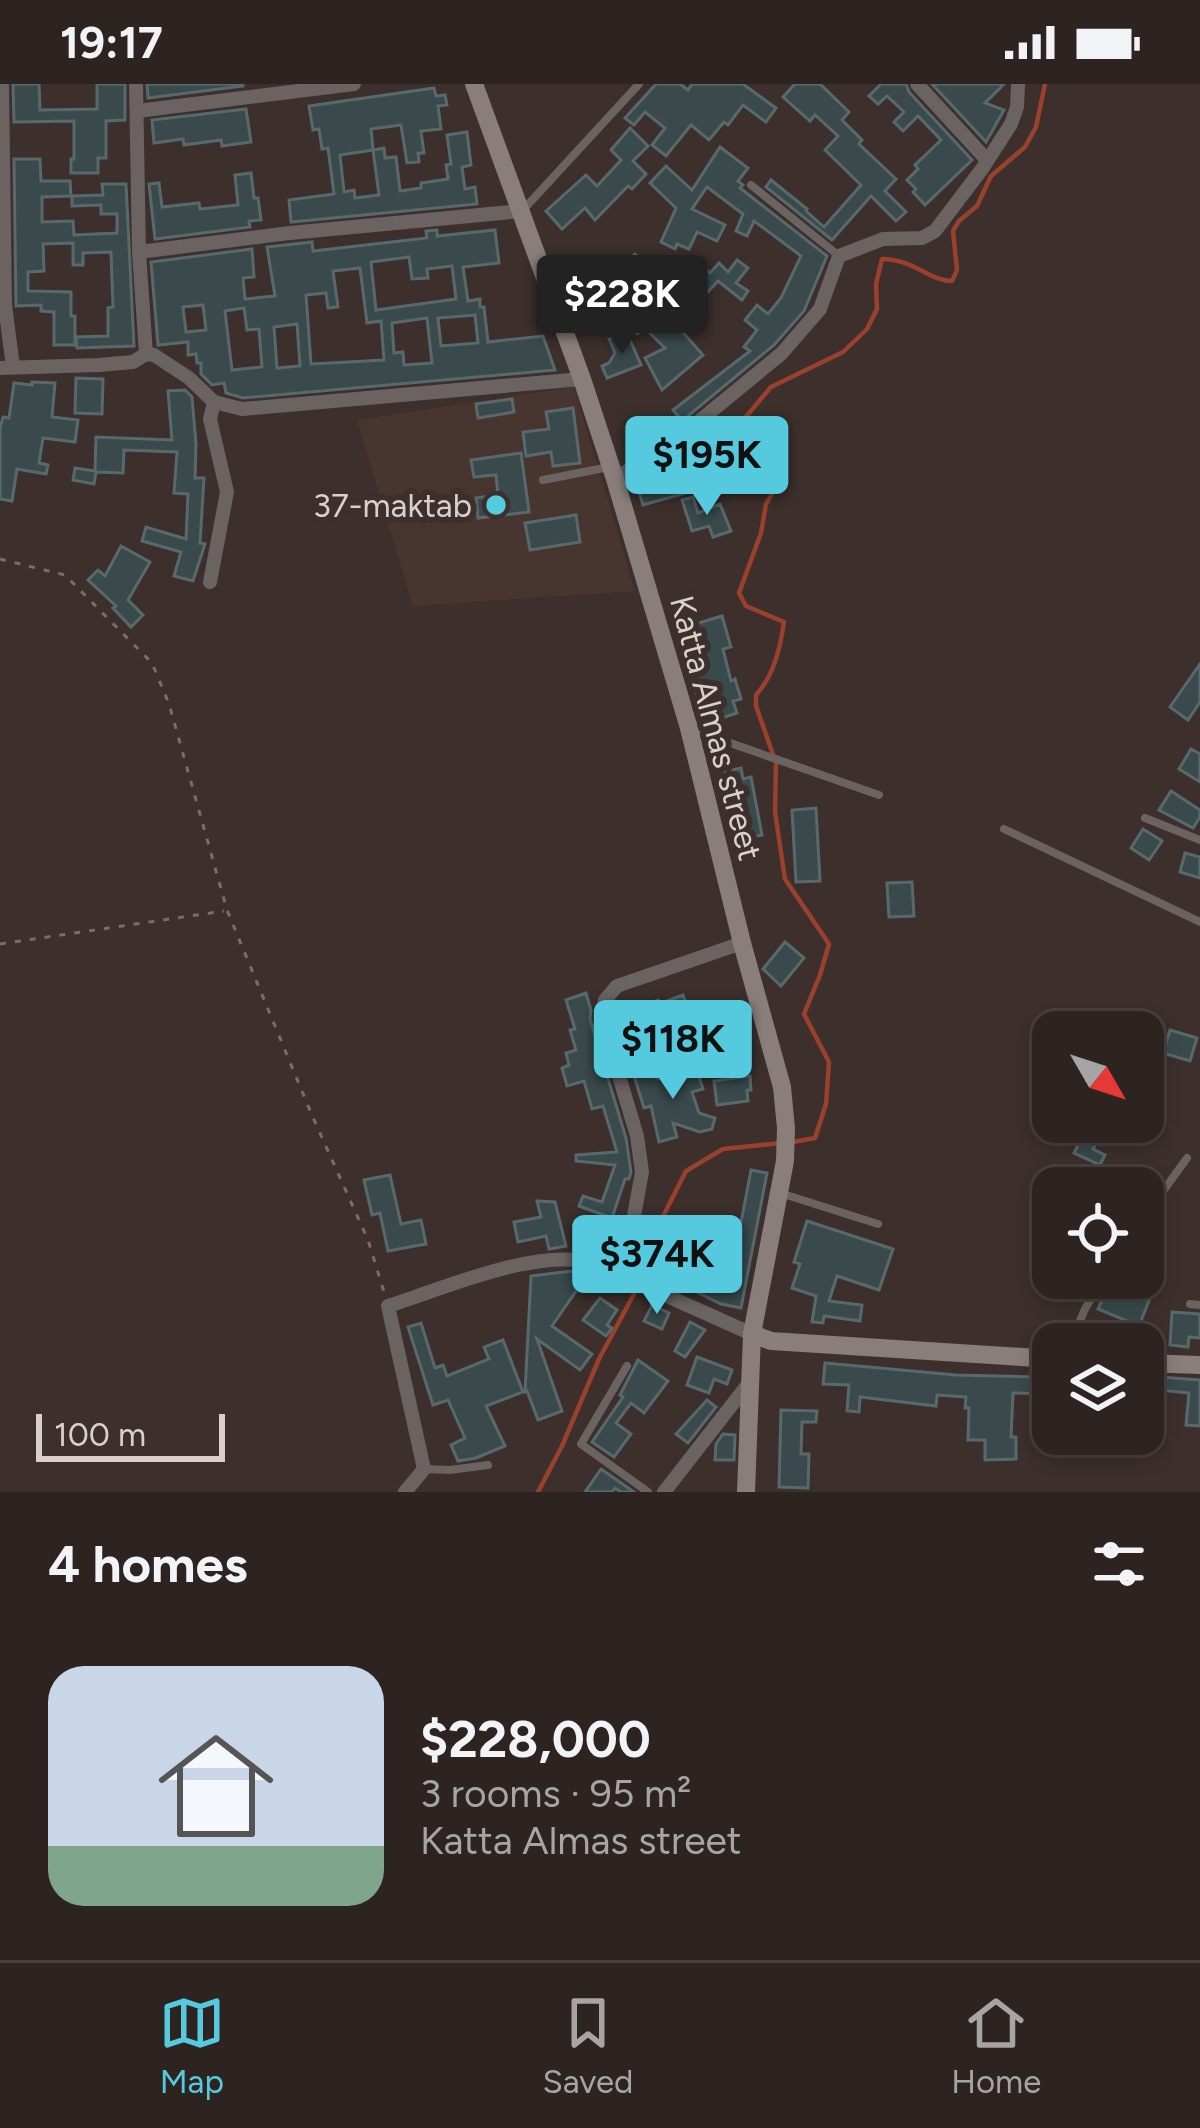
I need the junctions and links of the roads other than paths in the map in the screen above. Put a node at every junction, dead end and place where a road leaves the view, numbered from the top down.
1 (2, 84) edge
2 (136, 84) edge
3 (354, 84) edge
4 (474, 84) edge
5 (639, 84) edge
6 (916, 84) edge
7 (1018, 84) edge
8 (136, 111) junction
9 (987, 160) junction
10 (751, 185) dead end
11 (522, 211) junction
12 (140, 252) junction
13 (839, 256) junction
14 (559, 313) junction
15 (637, 331) dead end
16 (146, 354) junction
17 (6, 368) edge
18 (582, 379) junction
19 (214, 402) junction
20 (613, 473) junction
21 (543, 480) dead end
22 (210, 582) dead end
23 (689, 728) junction
24 (879, 795) dead end
25 (1145, 818) dead end
26 (1004, 829) dead end
27 (1200, 840) edge
28 (1200, 922) edge
29 (742, 943) junction
30 (1187, 1158) dead end
31 (1164, 1190) edge
32 (779, 1193) junction
33 (878, 1224) dead end
34 (608, 1271) junction
35 (752, 1334) junction
36 (1032, 1358) edge
37 (1164, 1364) edge
38 (1200, 1365) edge
39 (627, 1366) dead end
40 (748, 1383) junction
41 (488, 1465) dead end
42 (424, 1469) junction
43 (405, 1492) edge
44 (648, 1492) edge
45 (664, 1492) edge
46 (746, 1492) edge

1 - 17 street
2 - 8 street
3 - 8 street
4 - 11 street, Katta Almas street
5 - 11 lane
6 - 9 street
7 - 9 street
8 - 12 street
9 - 13 street
10 - 13 lane
11 - 12 street
11 - 14 street, Katta Almas street
12 - 16 street
13 - 20 street
14 - 15 lane
14 - 18 street, Katta Almas street
16 - 17 street
16 - 19 street
18 - 19 street
18 - 20 street, Katta Almas street
19 - 22 street
20 - 21 lane
20 - 23 street, Katta Almas street
23 - 24 lane
23 - 29 street, Katta Almas street
25 - 27 lane
26 - 28 lane
29 - 32 street, Katta Almas street
29 - 34 street
30 - 31 lane
32 - 33 lane
32 - 35 street, Katta Almas street
34 - 35 street
34 - 42 street
35 - 36 street
35 - 40 street, Katta Almas street
37 - 38 street
39 - 44 lane
40 - 45 street
40 - 46 street, Katta Almas street
41 - 42 lane
42 - 43 street

